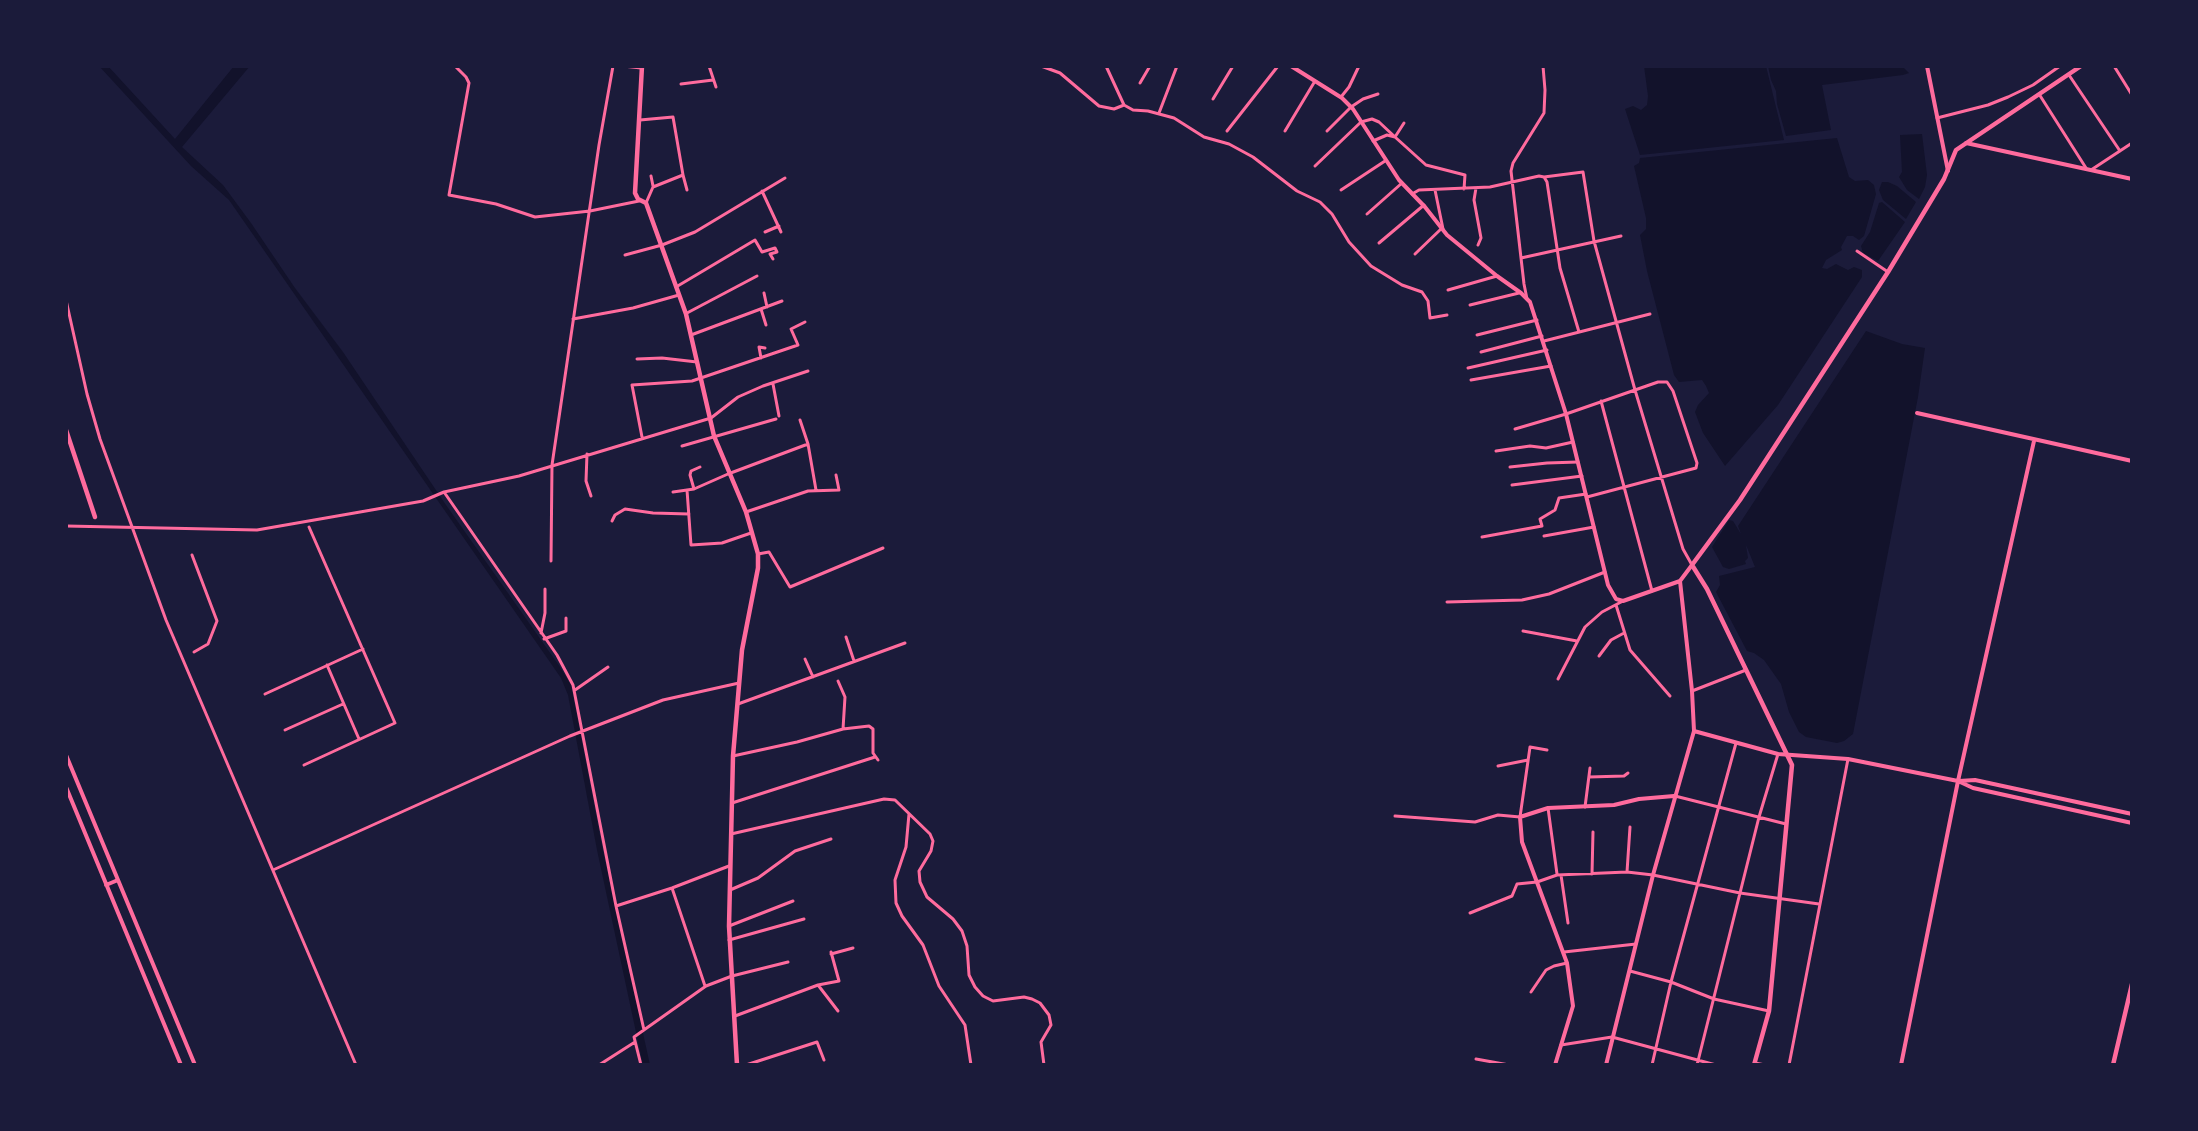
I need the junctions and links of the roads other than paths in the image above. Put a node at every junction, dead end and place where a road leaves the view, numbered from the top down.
1 (455, 66) edge
2 (613, 66) edge
3 (623, 66) edge
4 (709, 66) edge
5 (1041, 66) edge
6 (1106, 66) edge
7 (1150, 66) edge
8 (1177, 66) edge
9 (1233, 66) edge
10 (1278, 66) edge
11 (1291, 66) edge
12 (1359, 66) edge
13 (1543, 66) edge
14 (1927, 66) edge
15 (2060, 66) edge
16 (2081, 66) edge
17 (2114, 66) edge
18 (642, 67) edge
19 (2069, 74) junction
20 (713, 80) junction
21 (1315, 81) junction
22 (681, 84) dead end
23 (1140, 84) dead end
24 (716, 87) dead end
25 (2132, 93) edge
26 (1378, 94) dead end
27 (2038, 94) junction
28 (1341, 97) junction
29 (1213, 99) dead end
30 (1124, 105) junction
31 (1351, 107) junction
32 (1159, 113) junction
33 (1937, 118) junction
34 (640, 120) junction
35 (1361, 122) junction
36 (1404, 123) dead end
37 (1227, 131) dead end
38 (1285, 131) dead end
39 (1327, 131) dead end
40 (1395, 137) junction
41 (1373, 141) junction
42 (1964, 142) junction
43 (2132, 143) edge
44 (2120, 151) junction
45 (1386, 161) junction
46 (1315, 166) dead end
47 (2088, 170) junction
48 (1948, 172) junction
49 (683, 175) junction
50 (651, 176) dead end
51 (1544, 177) junction
52 (785, 178) dead end
53 (2132, 179) edge
54 (1402, 183) junction
55 (1512, 184) junction
56 (653, 187) junction
57 (1476, 188) junction
58 (1464, 189) junction
59 (687, 190) dead end
60 (1341, 190) dead end
61 (1435, 190) junction
62 (762, 191) junction
63 (1412, 194) junction
64 (643, 202) junction
65 (1424, 205) junction
66 (590, 212) junction
67 (1367, 214) dead end
68 (779, 226) junction
69 (1443, 229) junction
70 (765, 232) dead end
71 (781, 232) dead end
72 (1621, 236) dead end
73 (1594, 241) junction
74 (1379, 243) dead end
75 (662, 245) junction
76 (1478, 245) dead end
77 (1557, 250) junction
78 (1857, 251) dead end
79 (1415, 254) dead end
80 (626, 255) dead end
81 (1521, 258) junction
82 (773, 259) dead end
83 (1888, 272) junction
84 (757, 276) dead end
85 (1497, 276) junction
86 (676, 287) junction
87 (1448, 290) dead end
88 (764, 292) dead end
89 (1521, 293) junction
90 (679, 295) junction
91 (1527, 298) junction
92 (66, 300) edge
93 (782, 301) dead end
94 (1470, 305) dead end
95 (768, 307) junction
96 (762, 309) junction
97 (686, 314) junction
98 (1650, 314) dead end
99 (1448, 315) dead end
100 (573, 319) junction
101 (1537, 320) junction
102 (805, 322) dead end
103 (1617, 323) junction
104 (766, 325) dead end
105 (1579, 332) junction
106 (691, 335) junction
107 (1477, 335) dead end
108 (1543, 339) junction
109 (765, 348) dead end
110 (1547, 350) junction
111 (1481, 352) dead end
112 (761, 357) junction
113 (637, 359) dead end
114 (697, 362) junction
115 (1551, 366) junction
116 (1468, 368) dead end
117 (808, 371) dead end
118 (700, 379) junction
119 (1471, 380) dead end
120 (773, 384) junction
121 (1635, 390) junction
122 (1601, 400) junction
123 (1917, 413) dead end
124 (1566, 414) junction
125 (711, 418) junction
126 (800, 420) dead end
127 (1515, 429) dead end
128 (66, 430) edge
129 (714, 436) junction
130 (642, 437) junction
131 (2034, 441) junction
132 (1573, 442) junction
133 (808, 444) junction
134 (682, 446) dead end
135 (1496, 451) dead end
136 (587, 454) junction
137 (2132, 461) edge
138 (1578, 462) junction
139 (552, 465) junction
140 (700, 467) dead end
141 (1510, 467) dead end
142 (728, 474) junction
143 (836, 475) dead end
144 (1582, 476) junction
145 (1662, 478) junction
146 (1512, 485) dead end
147 (1624, 488) junction
148 (694, 489) junction
149 (687, 490) junction
150 (816, 490) junction
151 (444, 492) junction
152 (673, 492) dead end
153 (591, 495) dead end
154 (1587, 495) junction
155 (746, 512) junction
156 (689, 514) junction
157 (95, 517) dead end
158 (612, 521) dead end
159 (66, 526) edge
160 (131, 526) junction
161 (309, 527) dead end
162 (1594, 527) junction
163 (753, 532) junction
164 (1544, 536) dead end
165 (1482, 537) dead end
166 (883, 548) dead end
167 (758, 554) junction
168 (192, 555) dead end
169 (551, 561) dead end
170 (1692, 565) junction
171 (1605, 572) junction
172 (1680, 581) junction
173 (545, 589) dead end
174 (1652, 591) junction
175 (1623, 601) junction
176 (1447, 602) dead end
177 (1616, 605) junction
178 (566, 618) dead end
179 (1523, 632) dead end
180 (541, 633) junction
181 (1624, 633) junction
182 (846, 637) dead end
183 (544, 639) junction
184 (1577, 641) junction
185 (905, 643) dead end
186 (363, 649) junction
187 (194, 652) dead end
188 (1599, 656) dead end
189 (805, 659) dead end
190 (854, 661) junction
191 (327, 665) junction
192 (608, 667) dead end
193 (1746, 670) junction
194 (813, 677) junction
195 (1558, 679) dead end
196 (838, 681) dead end
197 (740, 683) junction
198 (574, 690) junction
199 (1692, 691) junction
200 (265, 694) dead end
201 (1670, 696) dead end
202 (343, 704) junction
203 (738, 704) junction
204 (843, 729) junction
205 (285, 730) dead end
206 (583, 731) junction
207 (1694, 731) junction
208 (359, 739) junction
209 (1736, 743) junction
210 (1547, 750) dead end
211 (1778, 754) junction
212 (66, 755) edge
213 (1789, 755) junction
214 (733, 756) junction
215 (1848, 759) junction
216 (1528, 760) junction
217 (304, 765) dead end
218 (1498, 766) dead end
219 (1590, 768) dead end
220 (1628, 773) dead end
221 (1589, 777) junction
222 (1958, 781) junction
223 (66, 787) edge
224 (1674, 796) junction
225 (732, 803) junction
226 (1718, 806) junction
227 (1585, 807) junction
228 (1548, 808) junction
229 (909, 814) junction
230 (2132, 814) edge
231 (1395, 816) dead end
232 (1520, 817) junction
233 (1759, 817) junction
234 (2132, 823) edge
235 (1786, 824) junction
236 (1630, 827) dead end
237 (1593, 832) dead end
238 (731, 834) junction
239 (831, 839) dead end
240 (729, 866) junction
241 (273, 870) junction
242 (1627, 873) junction
243 (1592, 874) junction
244 (1559, 875) junction
245 (1653, 875) junction
246 (118, 880) junction
247 (1537, 882) junction
248 (1697, 884) junction
249 (106, 885) junction
250 (672, 888) junction
251 (729, 891) junction
252 (1740, 892) junction
253 (1780, 898) junction
254 (793, 902) dead end
255 (1819, 904) junction
256 (616, 906) junction
257 (1470, 913) dead end
258 (804, 920) dead end
259 (1568, 923) dead end
260 (729, 926) junction
261 (729, 940) junction
262 (1637, 944) junction
263 (853, 948) dead end
264 (1563, 951) junction
265 (788, 962) dead end
266 (1567, 963) junction
267 (1630, 971) junction
268 (732, 976) junction
269 (1671, 982) junction
270 (2132, 984) edge
271 (818, 985) junction
272 (706, 986) junction
273 (1531, 992) dead end
274 (1714, 999) junction
275 (838, 1011) dead end
276 (1770, 1011) junction
277 (735, 1016) junction
278 (644, 1030) junction
279 (1612, 1037) junction
280 (634, 1040) junction
281 (1561, 1045) junction
282 (1655, 1050) junction
283 (1476, 1059) dead end
284 (824, 1060) dead end
285 (1697, 1063) edge
286 (1755, 1064) edge
287 (181, 1065) edge
288 (195, 1065) edge
289 (356, 1065) edge
290 (599, 1065) edge
291 (641, 1065) edge
292 (737, 1065) edge
293 (746, 1065) edge
294 (971, 1065) edge
295 (1044, 1065) edge
296 (1509, 1065) edge
297 (1554, 1065) edge
298 (1606, 1065) edge
299 (1652, 1065) edge
300 (1716, 1065) edge
301 (1765, 1065) edge
302 (1789, 1065) edge
303 (1901, 1065) edge
304 (2113, 1065) edge

1 - 66 street
2 - 66 street
3 - 18 street
4 - 20 street
5 - 30 street
6 - 30 street
7 - 23 street
8 - 32 street
9 - 29 street
10 - 37 street
11 - 21 street
12 - 28 street
13 - 55 street
14 - 33 street
15 - 33 street
16 - 19 main road
17 - 25 street
18 - 34 main road
19 - 27 main road
19 - 44 street
20 - 22 street
20 - 24 street
21 - 28 street
21 - 38 street
26 - 31 street
27 - 42 main road
27 - 47 street
28 - 31 street
30 - 32 street
31 - 35 street
31 - 39 street
32 - 99 street
33 - 48 street
34 - 49 street
34 - 64 main road
35 - 40 street
35 - 41 street
35 - 46 street
36 - 40 street
40 - 41 street
40 - 58 street
41 - 45 street
42 - 47 street
42 - 48 main road
43 - 44 street
44 - 47 street
45 - 54 street
45 - 60 street
47 - 53 street
48 - 83 main road
49 - 56 street
49 - 59 street
50 - 56 street
51 - 55 street
51 - 73 street
51 - 77 street
52 - 62 street
54 - 63 street
54 - 67 street
55 - 57 street
55 - 81 street
56 - 64 street
57 - 58 street
57 - 76 street
58 - 61 street
61 - 63 street
61 - 69 street
62 - 68 street
62 - 75 street
63 - 65 street
64 - 66 street
64 - 75 main road
65 - 69 street
65 - 74 street
66 - 100 street
68 - 70 street
68 - 71 street
69 - 79 street
69 - 85 street
72 - 73 street
73 - 77 street
73 - 103 street
75 - 80 street
75 - 86 main road
77 - 81 street
77 - 105 street
78 - 83 street
81 - 91 street
82 - 86 street
83 - 170 main road
84 - 97 street
85 - 87 street
85 - 89 street
86 - 90 main road
88 - 95 street
89 - 91 street
89 - 94 street
90 - 97 main road
90 - 100 street
91 - 101 street
92 - 160 street
93 - 95 street
95 - 96 street
96 - 104 street
96 - 106 street
97 - 106 main road
98 - 103 street
100 - 139 street
101 - 107 street
101 - 108 street
102 - 112 street
103 - 105 street
103 - 121 street
105 - 108 street
106 - 114 main road
108 - 110 street
108 - 111 street
109 - 112 street
110 - 115 street
110 - 116 street
112 - 118 street
113 - 114 street
114 - 118 main road
115 - 119 street
115 - 124 street
117 - 120 street
118 - 125 main road
118 - 130 street
120 - 125 street
120 - 129 street
121 - 122 street
121 - 145 street
121 - 145 street
122 - 124 street
122 - 147 street
123 - 131 street
124 - 127 street
124 - 132 street
125 - 129 main road
125 - 130 street
126 - 133 street
128 - 157 main road
129 - 134 street
129 - 142 main road
130 - 136 street
131 - 137 street
131 - 222 street
132 - 135 street
132 - 138 street
133 - 142 street
133 - 150 street
136 - 139 street
136 - 153 street
138 - 141 street
138 - 144 street
139 - 151 street
139 - 169 street
140 - 148 street
142 - 148 street
142 - 155 main road
143 - 150 street
144 - 146 street
144 - 154 street
145 - 147 street
145 - 170 street
147 - 154 street
147 - 174 street
148 - 149 street
149 - 152 street
149 - 156 street
150 - 155 street
151 - 160 street
151 - 180 street
154 - 162 street
154 - 165 street
155 - 163 main road
156 - 158 street
156 - 163 street
159 - 160 street
160 - 241 street
161 - 186 street
162 - 164 street
162 - 171 street
163 - 167 main road
166 - 167 street
167 - 197 main road
168 - 187 street
170 - 172 street
170 - 193 main road
171 - 175 street
171 - 176 street
172 - 174 street
172 - 199 street
173 - 180 street
174 - 175 street
175 - 177 street
177 - 181 street
177 - 184 street
178 - 183 street
179 - 184 street
180 - 183 street
181 - 188 street
181 - 201 street
182 - 190 street
183 - 198 street
184 - 195 street
185 - 190 street
186 - 191 street
186 - 208 street
189 - 194 street
190 - 194 street
191 - 200 street
191 - 202 street
192 - 198 street
193 - 199 street
193 - 213 main road
194 - 203 street
196 - 204 street
197 - 203 main road
197 - 206 street
198 - 206 street
199 - 207 street
202 - 205 street
202 - 208 street
203 - 214 main road
204 - 214 street
204 - 225 street
206 - 241 street
206 - 256 street
207 - 209 street
207 - 224 street
208 - 217 street
209 - 211 street
209 - 226 street
210 - 216 street
211 - 213 street
211 - 233 street
212 - 246 street
213 - 215 street
213 - 235 main road
214 - 225 main road
215 - 222 street
215 - 255 street
216 - 218 street
216 - 232 street
219 - 221 street
220 - 221 street
221 - 227 street
222 - 230 street
222 - 234 street
222 - 303 street
223 - 249 street
224 - 226 street
224 - 227 street
224 - 245 street
225 - 238 main road
226 - 233 street
226 - 248 street
227 - 228 street
228 - 232 street
228 - 244 street
229 - 238 street
229 - 294 street
229 - 295 street
231 - 232 street
232 - 247 street
233 - 235 street
233 - 252 street
235 - 253 main road
236 - 242 street
237 - 243 street
238 - 240 main road
239 - 251 street
240 - 250 street
240 - 251 main road
241 - 289 street
242 - 243 street
242 - 245 street
243 - 244 street
244 - 247 street
244 - 259 street
245 - 248 street
245 - 262 street
246 - 249 street
246 - 288 street
247 - 257 street
247 - 264 street
248 - 252 street
248 - 269 street
249 - 287 street
250 - 256 street
250 - 272 street
251 - 260 main road
252 - 253 street
252 - 274 street
253 - 255 street
253 - 276 main road
254 - 260 street
255 - 302 street
256 - 278 street
258 - 261 street
260 - 261 main road
261 - 268 main road
262 - 264 street
262 - 267 street
263 - 271 street
264 - 266 street
265 - 268 street
266 - 273 street
266 - 281 street
267 - 269 street
267 - 279 street
268 - 272 street
268 - 277 main road
269 - 274 street
269 - 282 street
270 - 304 main road
271 - 275 street
271 - 277 street
272 - 278 street
274 - 276 street
274 - 285 street
276 - 286 main road
277 - 292 main road
278 - 280 street
279 - 281 street
279 - 282 street
279 - 298 street
280 - 290 street
280 - 291 street
281 - 297 street
282 - 285 street
282 - 299 street
283 - 296 street
284 - 293 street
285 - 300 street
286 - 301 street

